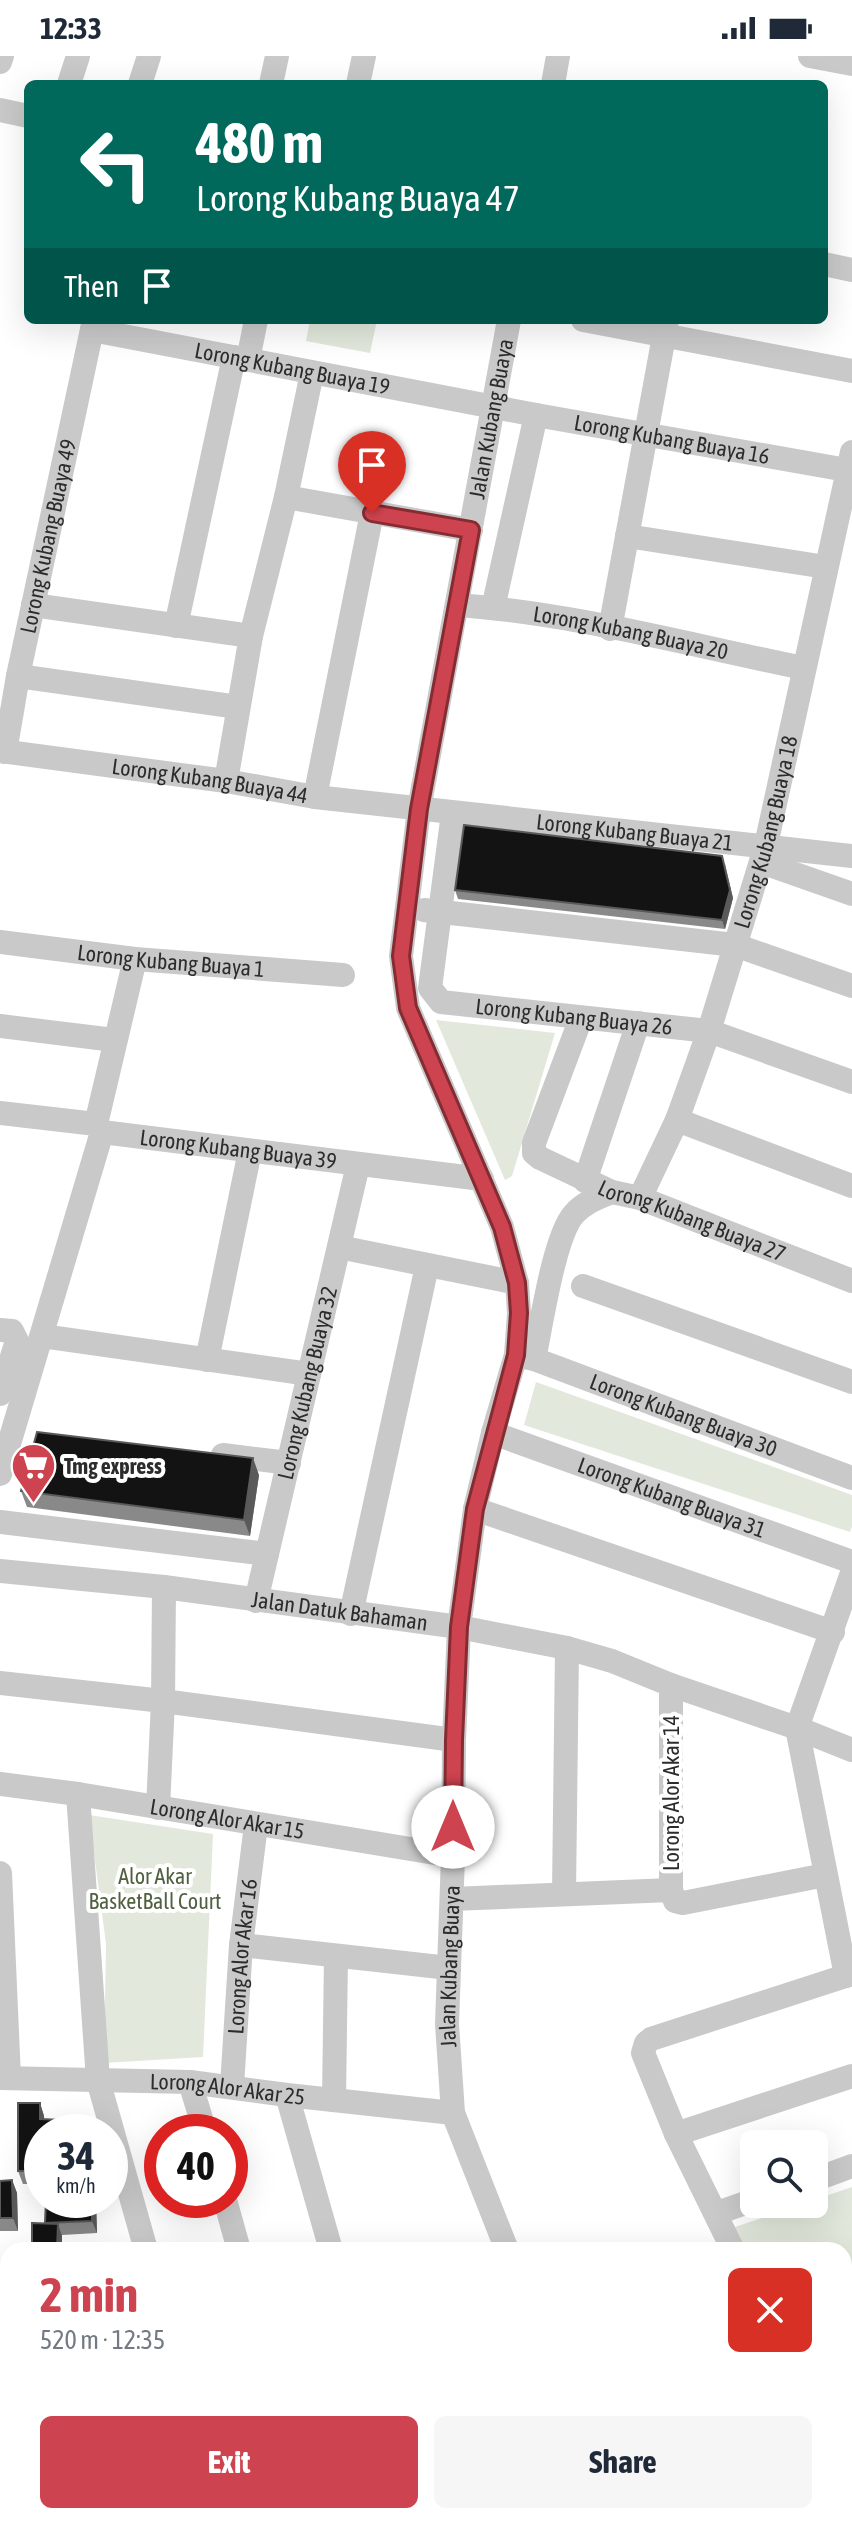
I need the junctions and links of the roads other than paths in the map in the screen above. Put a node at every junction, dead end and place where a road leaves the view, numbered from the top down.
1 (2, 56) edge
2 (78, 56) edge
3 (149, 56) edge
4 (277, 56) edge
5 (364, 56) edge
6 (558, 56) edge
7 (810, 56) edge
8 (0, 62) edge
9 (852, 64) edge
10 (70, 80) edge
11 (141, 80) edge
12 (272, 80) edge
13 (359, 80) edge
14 (554, 80) edge
15 (0, 110) edge
16 (24, 115) edge
17 (828, 265) edge
18 (852, 270) edge
19 (254, 324) edge
20 (508, 324) edge
21 (630, 324) edge
22 (93, 325) edge
23 (666, 327) edge
24 (241, 359) junction
25 (852, 371) edge
26 (312, 373) junction
27 (492, 407) junction
28 (536, 415) junction
29 (644, 435) junction
30 (851, 464) edge
31 (286, 497) junction
32 (372, 513) junction
33 (471, 530) junction
34 (627, 536) junction
35 (826, 567) junction
36 (33, 605) junction
37 (457, 605) junction
38 (493, 608) junction
39 (176, 626) junction
40 (610, 629) junction
41 (251, 636) junction
42 (803, 668) junction
43 (18, 676) junction
44 (238, 707) junction
45 (3, 751) edge
46 (226, 781) junction
47 (315, 797) junction
48 (419, 809) junction
49 (453, 813) junction
50 (763, 853) junction
51 (852, 856) edge
52 (852, 894) edge
53 (406, 907) junction
54 (439, 912) junction
55 (0, 942) edge
56 (735, 945) junction
57 (135, 959) junction
58 (343, 975) dead end
59 (852, 986) edge
60 (581, 1018) junction
61 (638, 1023) junction
62 (0, 1026) edge
63 (709, 1031) junction
64 (114, 1040) junction
65 (852, 1082) edge
66 (0, 1113) edge
67 (677, 1120) junction
68 (99, 1128) junction
69 (250, 1151) junction
70 (358, 1165) junction
71 (482, 1179) junction
72 (585, 1181) junction
73 (852, 1186) edge
74 (612, 1192) junction
75 (640, 1198) junction
76 (339, 1247) junction
77 (427, 1266) junction
78 (852, 1281) edge
79 (517, 1283) junction
80 (583, 1286) dead end
81 (0, 1330) edge
82 (42, 1336) junction
83 (525, 1357) junction
84 (207, 1360) junction
85 (309, 1374) junction
86 (852, 1382) edge
87 (0, 1394) edge
88 (13, 1430) junction
89 (493, 1433) junction
90 (44, 1434) edge
91 (197, 1452) edge
92 (289, 1463) junction
93 (0, 1474) edge
94 (852, 1478) edge
95 (475, 1509) junction
96 (0, 1522) edge
97 (267, 1554) junction
98 (852, 1562) edge
99 (0, 1571) edge
100 (852, 1573) edge
101 (164, 1587) junction
102 (256, 1601) junction
103 (351, 1614) junction
104 (459, 1627) junction
105 (833, 1632) junction
106 (567, 1648) junction
107 (0, 1683) edge
108 (671, 1685) junction
109 (163, 1701) junction
110 (797, 1728) junction
111 (454, 1740) junction
112 (852, 1750) edge
113 (0, 1784) edge
114 (78, 1794) junction
115 (158, 1808) junction
116 (256, 1825) junction
117 (453, 1856) junction
118 (0, 1873) edge
119 (825, 1875) junction
120 (564, 1894) junction
121 (673, 1896) junction
122 (452, 1899) junction
123 (241, 1945) junction
124 (336, 1956) junction
125 (449, 1968) junction
126 (849, 1975) edge
127 (852, 2076) edge
128 (4, 2078) edge
129 (98, 2080) junction
130 (190, 2082) junction
131 (232, 2086) junction
132 (287, 2095) junction
133 (334, 2100) junction
134 (453, 2113) junction
135 (200, 2114) edge
136 (676, 2134) junction
137 (852, 2166) edge
138 (828, 2175) edge
139 (740, 2205) edge
140 (717, 2213) junction
141 (230, 2218) edge
142 (144, 2242) edge
143 (237, 2242) edge
144 (329, 2242) edge
145 (504, 2242) edge
146 (730, 2242) edge

1 - 8 street
2 - 10 street
3 - 11 street
4 - 12 street
5 - 13 street
6 - 14 street
7 - 9 street
15 - 16 street
17 - 18 street
19 - 24 street
20 - 27 street, Jalan Kubang Buaya
21 - 23 street
22 - 24 street, Lorong Kubang Buaya 19
22 - 36 street, Lorong Kubang Buaya 49
23 - 25 street
23 - 29 street
24 - 26 street, Lorong Kubang Buaya 19
24 - 39 street
26 - 27 street, Lorong Kubang Buaya 19
26 - 31 street
27 - 28 street, Lorong Kubang Buaya 16
27 - 33 street, Jalan Kubang Buaya
28 - 29 street, Lorong Kubang Buaya 16
28 - 38 street
29 - 30 street, Lorong Kubang Buaya 16
29 - 34 street
30 - 35 street, Lorong Kubang Buaya 18
31 - 32 street
31 - 41 street
32 - 33 street
32 - 47 street
33 - 37 street, Jalan Kubang Buaya
34 - 35 street
34 - 40 street
35 - 42 street, Lorong Kubang Buaya 18
36 - 39 street
36 - 43 street, Lorong Kubang Buaya 49
37 - 38 street, Lorong Kubang Buaya 20
37 - 48 street, Jalan Kubang Buaya
38 - 40 street, Lorong Kubang Buaya 20
39 - 41 street
40 - 42 street, Lorong Kubang Buaya 20
41 - 44 street
42 - 50 street, Lorong Kubang Buaya 18
43 - 44 street
43 - 45 street, Lorong Kubang Buaya 49
44 - 46 street
45 - 46 street, Lorong Kubang Buaya 44
46 - 47 street, Lorong Kubang Buaya 44
47 - 48 street, Lorong Kubang Buaya 44
48 - 49 street, Lorong Kubang Buaya 21
48 - 53 street, Jalan Kubang Buaya
49 - 50 street, Lorong Kubang Buaya 21
49 - 54 street
50 - 51 street, Lorong Kubang Buaya 21
50 - 52 street
50 - 56 street, Lorong Kubang Buaya 18
53 - 54 street
53 - 71 street, Jalan Kubang Buaya
54 - 56 street
54 - 60 street, Lorong Kubang Buaya 26
55 - 57 street, Lorong Kubang Buaya 1
56 - 59 street
56 - 63 street, Lorong Kubang Buaya 18
57 - 58 street, Lorong Kubang Buaya 1
57 - 64 street
60 - 61 street, Lorong Kubang Buaya 26
60 - 72 street, Lorong Kubang Buaya 27
61 - 63 street, Lorong Kubang Buaya 26
61 - 72 street
62 - 64 street
63 - 65 street, Lorong Kubang Buaya 26
63 - 67 street, Lorong Kubang Buaya 18
64 - 68 street
66 - 68 street, Lorong Kubang Buaya 39
67 - 73 street
67 - 75 street, Lorong Kubang Buaya 18
68 - 69 street, Lorong Kubang Buaya 39
68 - 82 street
69 - 70 street, Lorong Kubang Buaya 39
69 - 84 street
70 - 71 street, Lorong Kubang Buaya 39
70 - 76 street, Lorong Kubang Buaya 32
71 - 79 street, Jalan Kubang Buaya
72 - 74 street, Lorong Kubang Buaya 27
74 - 75 street, Lorong Kubang Buaya 27
74 - 83 street
75 - 78 street, Lorong Kubang Buaya 27
76 - 77 street
76 - 85 street, Lorong Kubang Buaya 32
77 - 79 street
77 - 103 street
79 - 83 street, Jalan Kubang Buaya
80 - 86 street
81 - 87 street
82 - 84 street
82 - 88 street
83 - 89 street, Jalan Kubang Buaya
83 - 94 street, Lorong Kubang Buaya 30
84 - 85 street
85 - 92 street, Lorong Kubang Buaya 32
88 - 90 street
88 - 93 street
89 - 95 street, Jalan Kubang Buaya
89 - 98 street, Lorong Kubang Buaya 31
91 - 92 street
92 - 97 street, Lorong Kubang Buaya 32
95 - 104 street, Jalan Kubang Buaya
95 - 105 street
96 - 97 street
97 - 102 street, Lorong Kubang Buaya 32
99 - 101 street, Jalan Datuk Bahaman
100 - 105 street
101 - 102 street, Jalan Datuk Bahaman
101 - 109 street
102 - 103 street, Jalan Datuk Bahaman
103 - 104 street, Jalan Datuk Bahaman
104 - 106 street, Jalan Datuk Bahaman
104 - 111 street, Jalan Kubang Buaya
105 - 110 street
106 - 108 street, Jalan Datuk Bahaman
106 - 120 street
107 - 109 street
108 - 110 street, Jalan Datuk Bahaman
108 - 121 street, Lorong Alor Akar 14
109 - 111 street
109 - 115 street
110 - 112 street, Jalan Datuk Bahaman
110 - 119 street
111 - 117 street, Jalan Kubang Buaya
113 - 114 street, Lorong Alor Akar 15
114 - 115 street, Lorong Alor Akar 15
114 - 129 street
115 - 116 street, Lorong Alor Akar 15
116 - 117 street, Lorong Alor Akar 15
116 - 123 street, Lorong Alor Akar 16
117 - 122 street, Jalan Kubang Buaya
118 - 128 street
119 - 121 street
119 - 126 street
120 - 121 street
120 - 122 street
122 - 125 street, Jalan Kubang Buaya
123 - 124 street
123 - 131 street, Lorong Alor Akar 16
124 - 125 street
124 - 133 street
125 - 134 street, Jalan Kubang Buaya
126 - 136 street
127 - 136 street
128 - 129 street, Lorong Alor Akar 25
129 - 130 street, Lorong Alor Akar 25
129 - 142 street
130 - 131 street, Lorong Alor Akar 25
130 - 135 street
131 - 132 street, Lorong Alor Akar 25
132 - 133 street, Lorong Alor Akar 25
132 - 144 street
133 - 134 street, Lorong Alor Akar 25
134 - 145 street, Jalan Kubang Buaya
136 - 140 street
137 - 138 street
139 - 140 street
140 - 146 street
141 - 143 street

